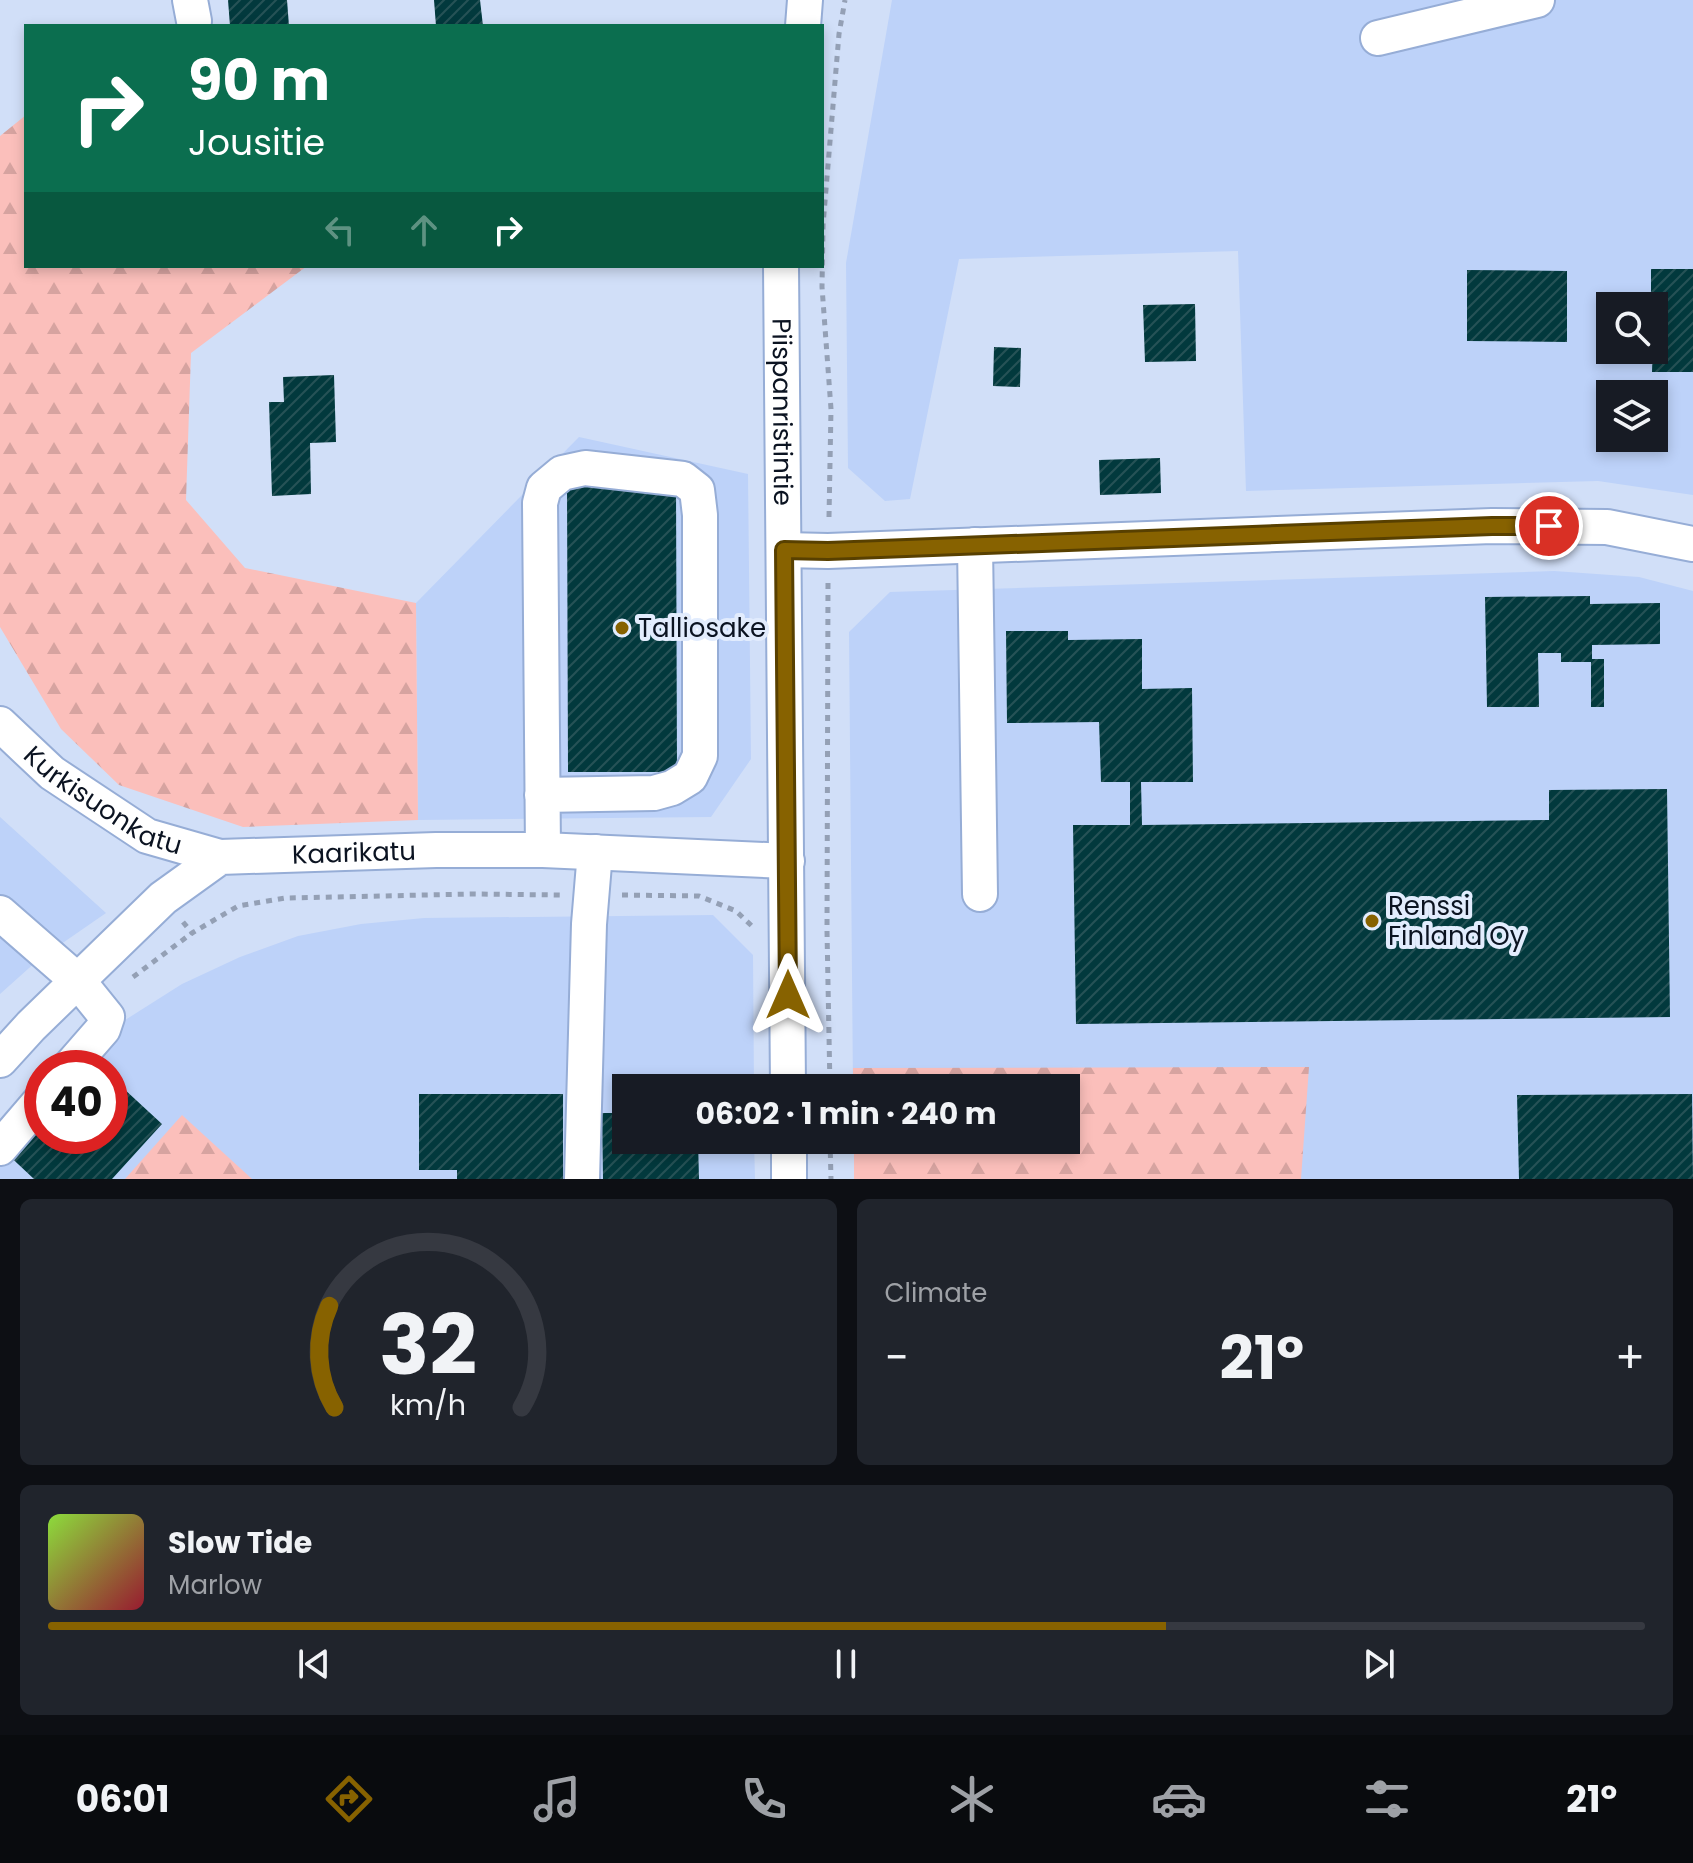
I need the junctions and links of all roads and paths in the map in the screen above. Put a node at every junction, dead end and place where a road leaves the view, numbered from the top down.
1 (805, 0) edge
2 (1537, 0) edge
3 (803, 24) edge
4 (1378, 38) dead end
5 (781, 268) edge
6 (1693, 544) edge
7 (975, 545) junction
8 (784, 550) junction
9 (0, 724) edge
10 (542, 795) junction
11 (543, 850) junction
12 (595, 852) junction
13 (220, 857) junction
14 (787, 861) junction
15 (980, 894) dead end
16 (0, 913) edge
17 (78, 981) junction
18 (85, 1050) edge
19 (0, 1060) edge
20 (788, 1074) edge
21 (24, 1120) edge
22 (0, 1148) edge
23 (789, 1154) edge
24 (830, 1154) edge
25 (582, 1179) edge
26 (789, 1179) edge
27 (831, 1179) edge

1 - 3 street
2 - 4 street
5 - 8 street, Piispanristintie
6 - 7 street
7 - 8 street
7 - 15 street
8 - 14 street, Piispanristintie
9 - 13 street, Kurkisuonkatu
10 - 10 street
10 - 11 street
11 - 12 street, Kaarikatu
11 - 13 street, Kaarikatu
12 - 14 street, Kaarikatu
12 - 25 street
13 - 17 street
14 - 20 street, Piispanristintie
16 - 17 street
17 - 18 street
17 - 19 street
21 - 22 street
23 - 26 street
24 - 27 path

